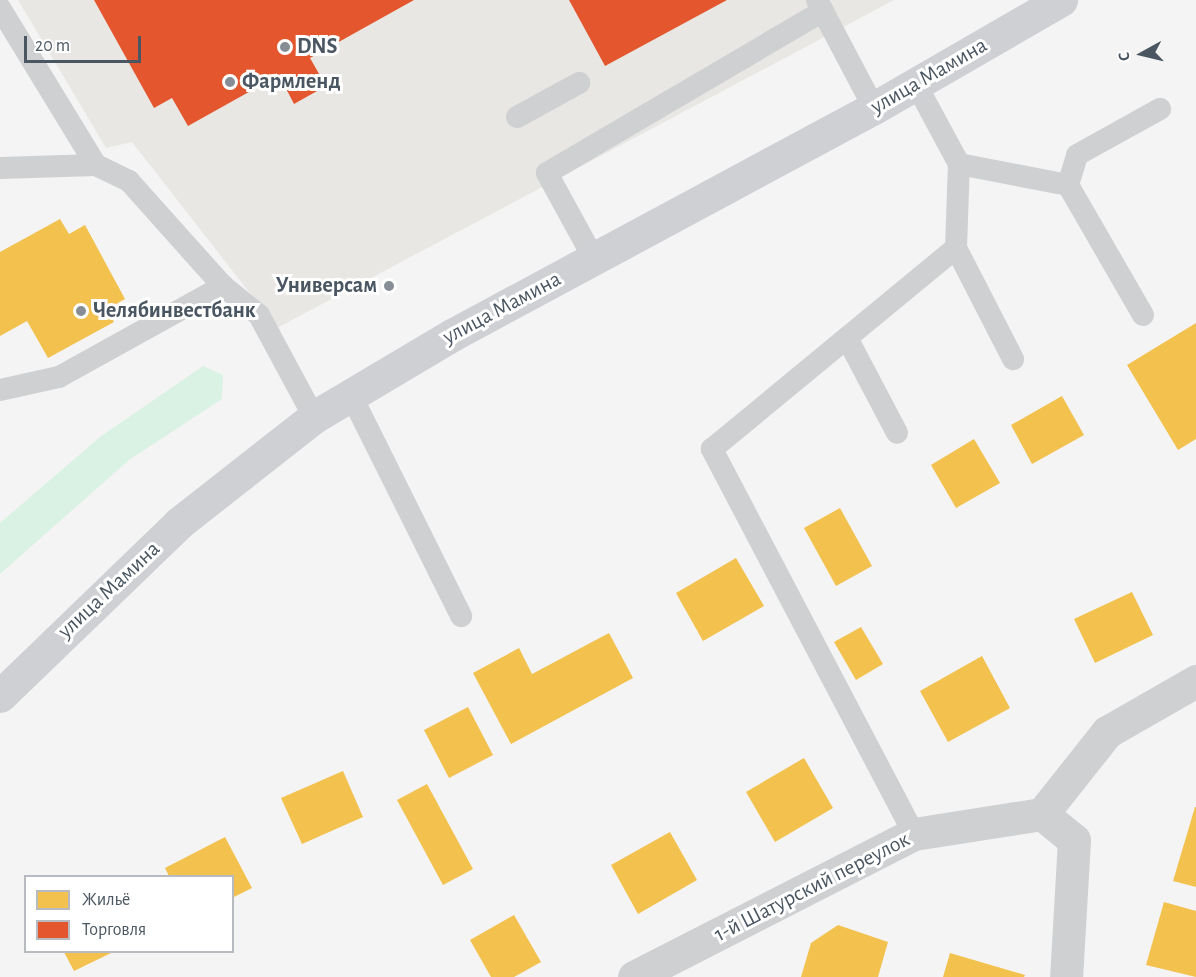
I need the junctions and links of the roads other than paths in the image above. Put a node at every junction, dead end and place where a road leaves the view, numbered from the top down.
1 (1061, 0) edge
2 (820, 5) edge
3 (0, 8) edge
4 (579, 83) dead end
5 (916, 84) junction
6 (874, 108) junction
7 (1160, 109) dead end
8 (517, 117) dead end
9 (959, 164) junction
10 (96, 165) junction
11 (0, 168) edge
12 (1068, 185) junction
13 (956, 248) junction
14 (594, 259) junction
15 (223, 286) junction
16 (1143, 315) dead end
17 (847, 338) junction
18 (1013, 359) dead end
19 (0, 390) edge
20 (351, 395) junction
21 (314, 417) junction
22 (897, 433) dead end
23 (460, 616) dead end
24 (1196, 681) edge
25 (0, 696) edge
26 (1042, 814) junction
27 (914, 834) junction
28 (634, 977) edge
29 (1066, 977) edge

1 - 5 main road, улица Мамина
2 - 6 lane
2 - 14 lane
3 - 10 lane
4 - 8 lane
5 - 6 main road, улица Мамина
5 - 9 lane
6 - 14 main road, улица Мамина
7 - 12 lane
9 - 12 lane
9 - 13 lane
10 - 11 lane
10 - 15 lane
12 - 16 lane
13 - 17 lane
13 - 18 lane
14 - 20 main road, улица Мамина
15 - 19 lane
15 - 21 lane
17 - 22 lane
17 - 27 lane
20 - 21 main road, улица Мамина
20 - 23 lane
21 - 25 main road, улица Мамина
24 - 26 street
26 - 27 street, 1-й Шатурский переулок
26 - 29 street
27 - 28 street, 1-й Шатурский переулок

